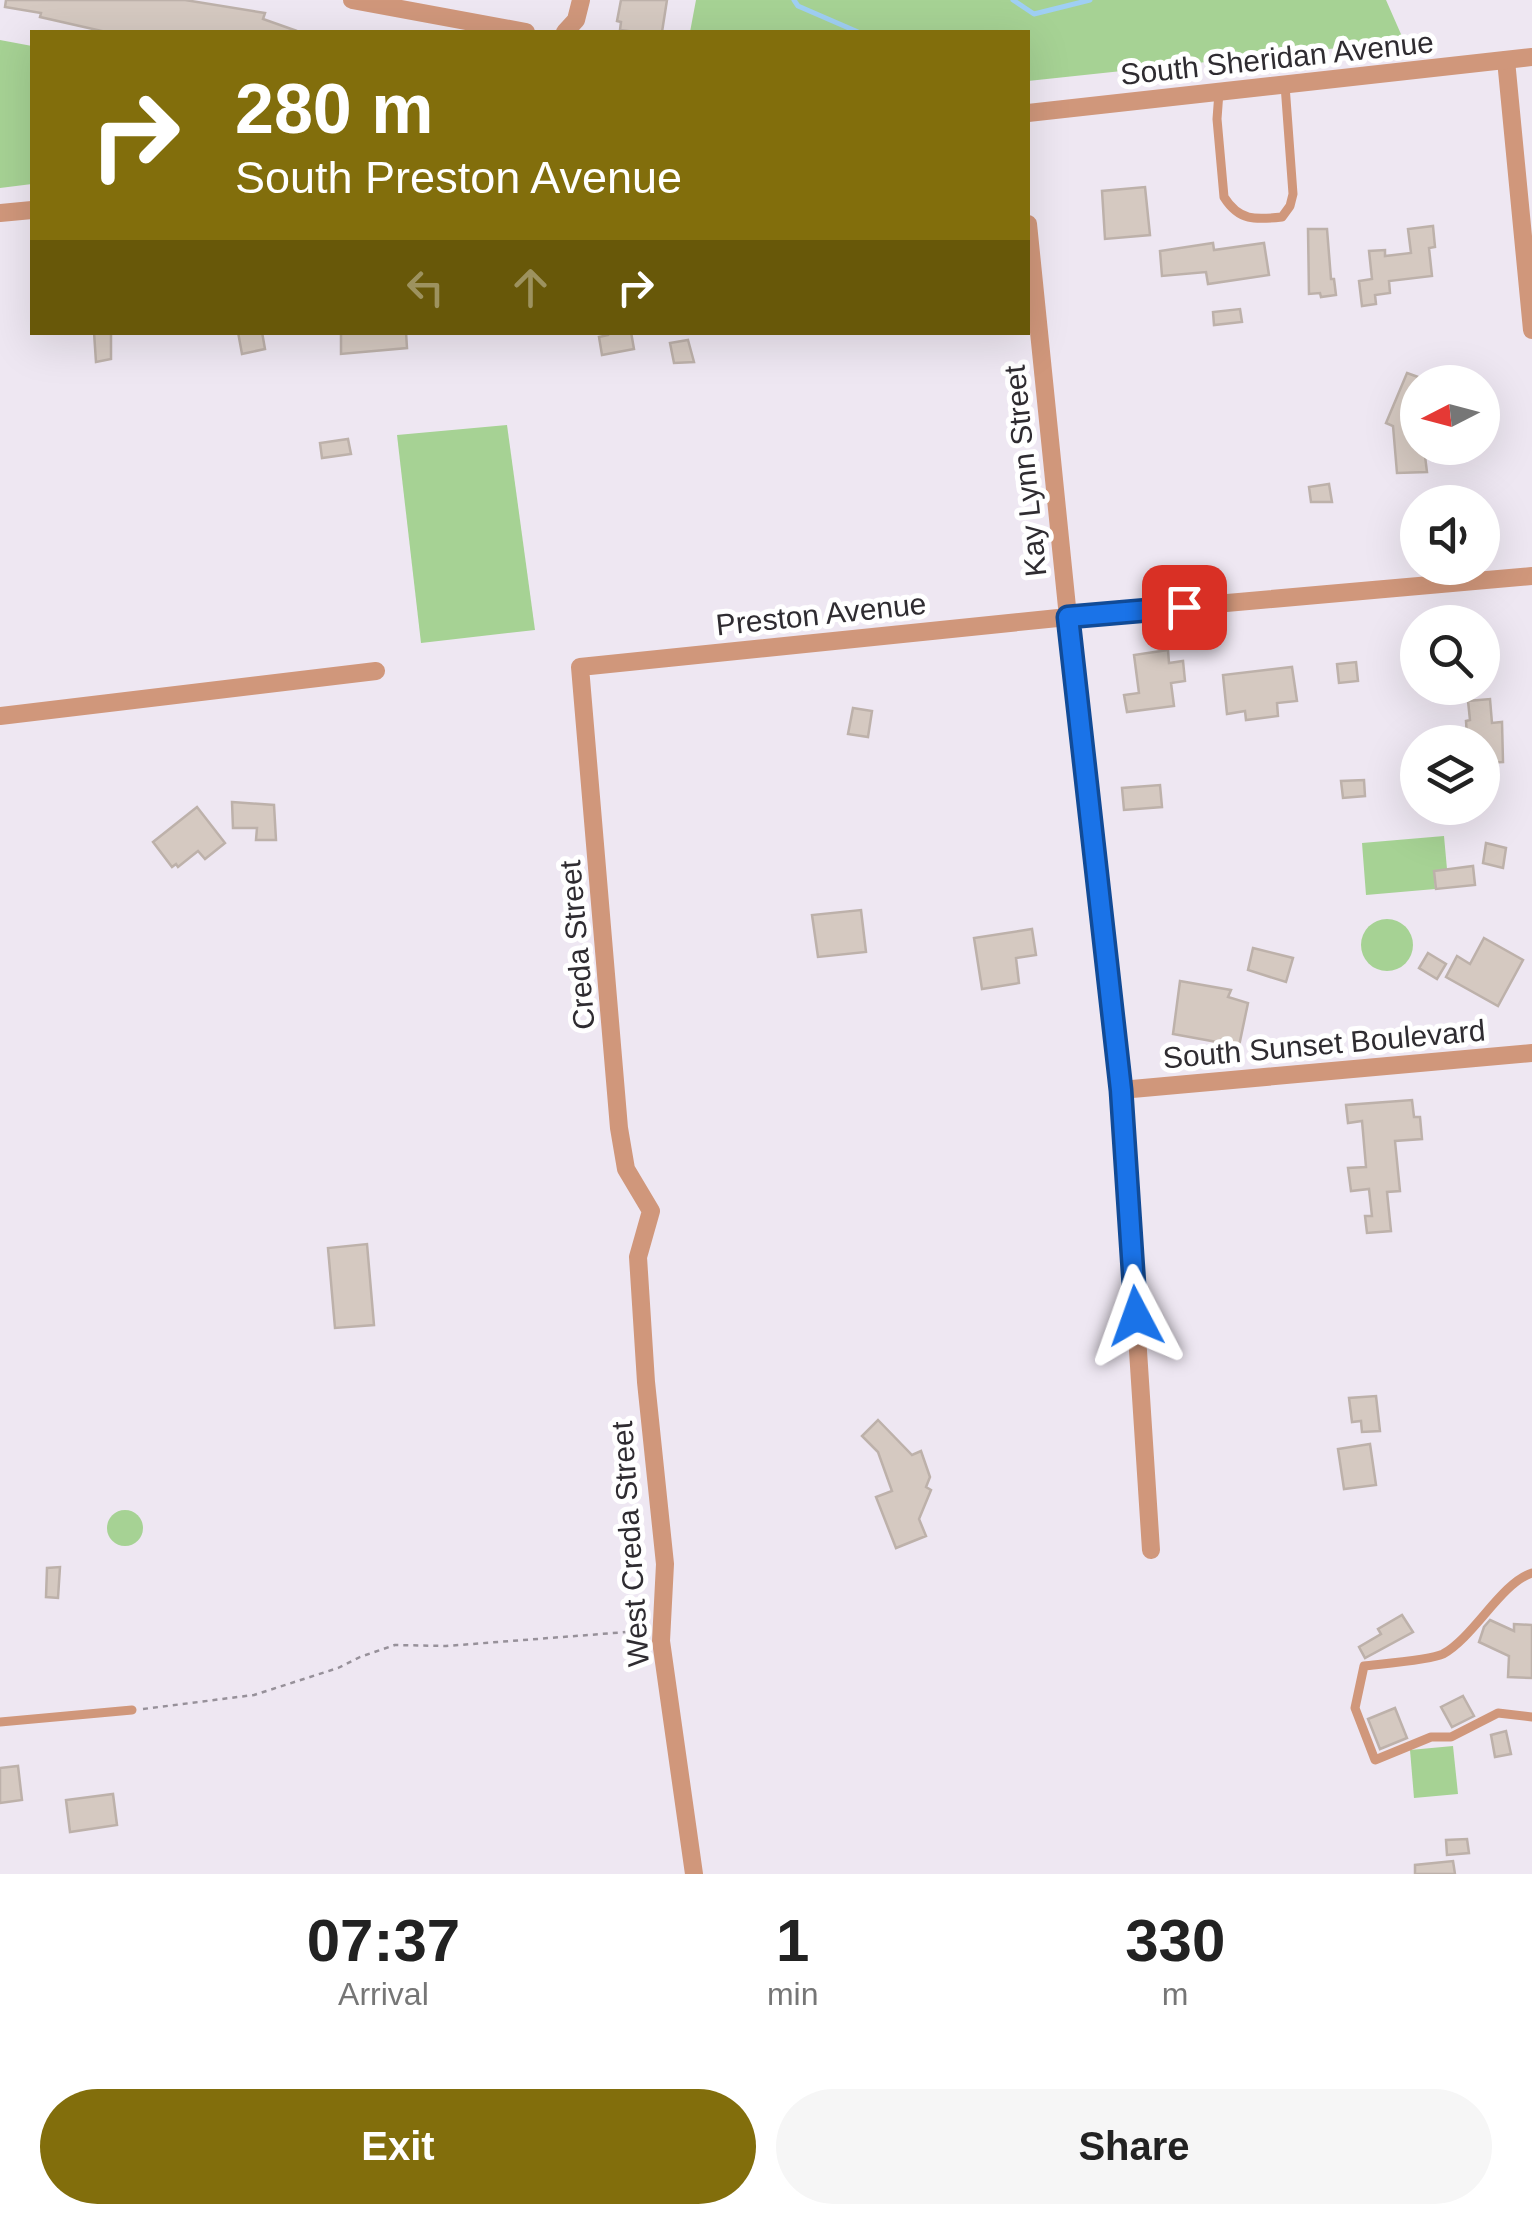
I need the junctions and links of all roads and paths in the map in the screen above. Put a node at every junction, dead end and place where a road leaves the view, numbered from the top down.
1 (352, 0) edge
2 (581, 0) edge
3 (515, 30) edge
4 (567, 30) edge
5 (1532, 57) edge
6 (1506, 60) junction
7 (1285, 84) junction
8 (1218, 92) junction
9 (1030, 113) edge
10 (30, 210) edge
11 (0, 213) edge
12 (1030, 244) edge
13 (1532, 330) edge
14 (1532, 576) edge
15 (1068, 617) junction
16 (580, 667) joint
17 (376, 671) dead end
18 (0, 716) edge
19 (1532, 1054) edge
20 (1121, 1090) junction
21 (651, 1211) joint
22 (1152, 1550) dead end
23 (1532, 1573) edge
24 (661, 1634) junction
25 (132, 1710) joint
26 (1532, 1717) edge
27 (0, 1722) edge
28 (694, 1874) edge

1 - 3 street
2 - 4 street
5 - 6 street, South Sheridan Avenue
6 - 7 street, South Sheridan Avenue
6 - 13 street
7 - 8 street, South Sheridan Avenue
7 - 8 lane
8 - 9 street, South Sheridan Avenue
10 - 11 street
12 - 15 street, Kay Lynn Street
14 - 15 street, Preston Avenue
15 - 16 street, Preston Avenue
15 - 20 street, Kay Lynn Street
16 - 21 street, Creda Street
17 - 18 street
19 - 20 street, South Sunset Boulevard
20 - 22 street, Kay Lynn Street
21 - 24 street, West Creda Street
23 - 26 lane
24 - 25 path
24 - 28 street, West Creda Street
25 - 27 lane

